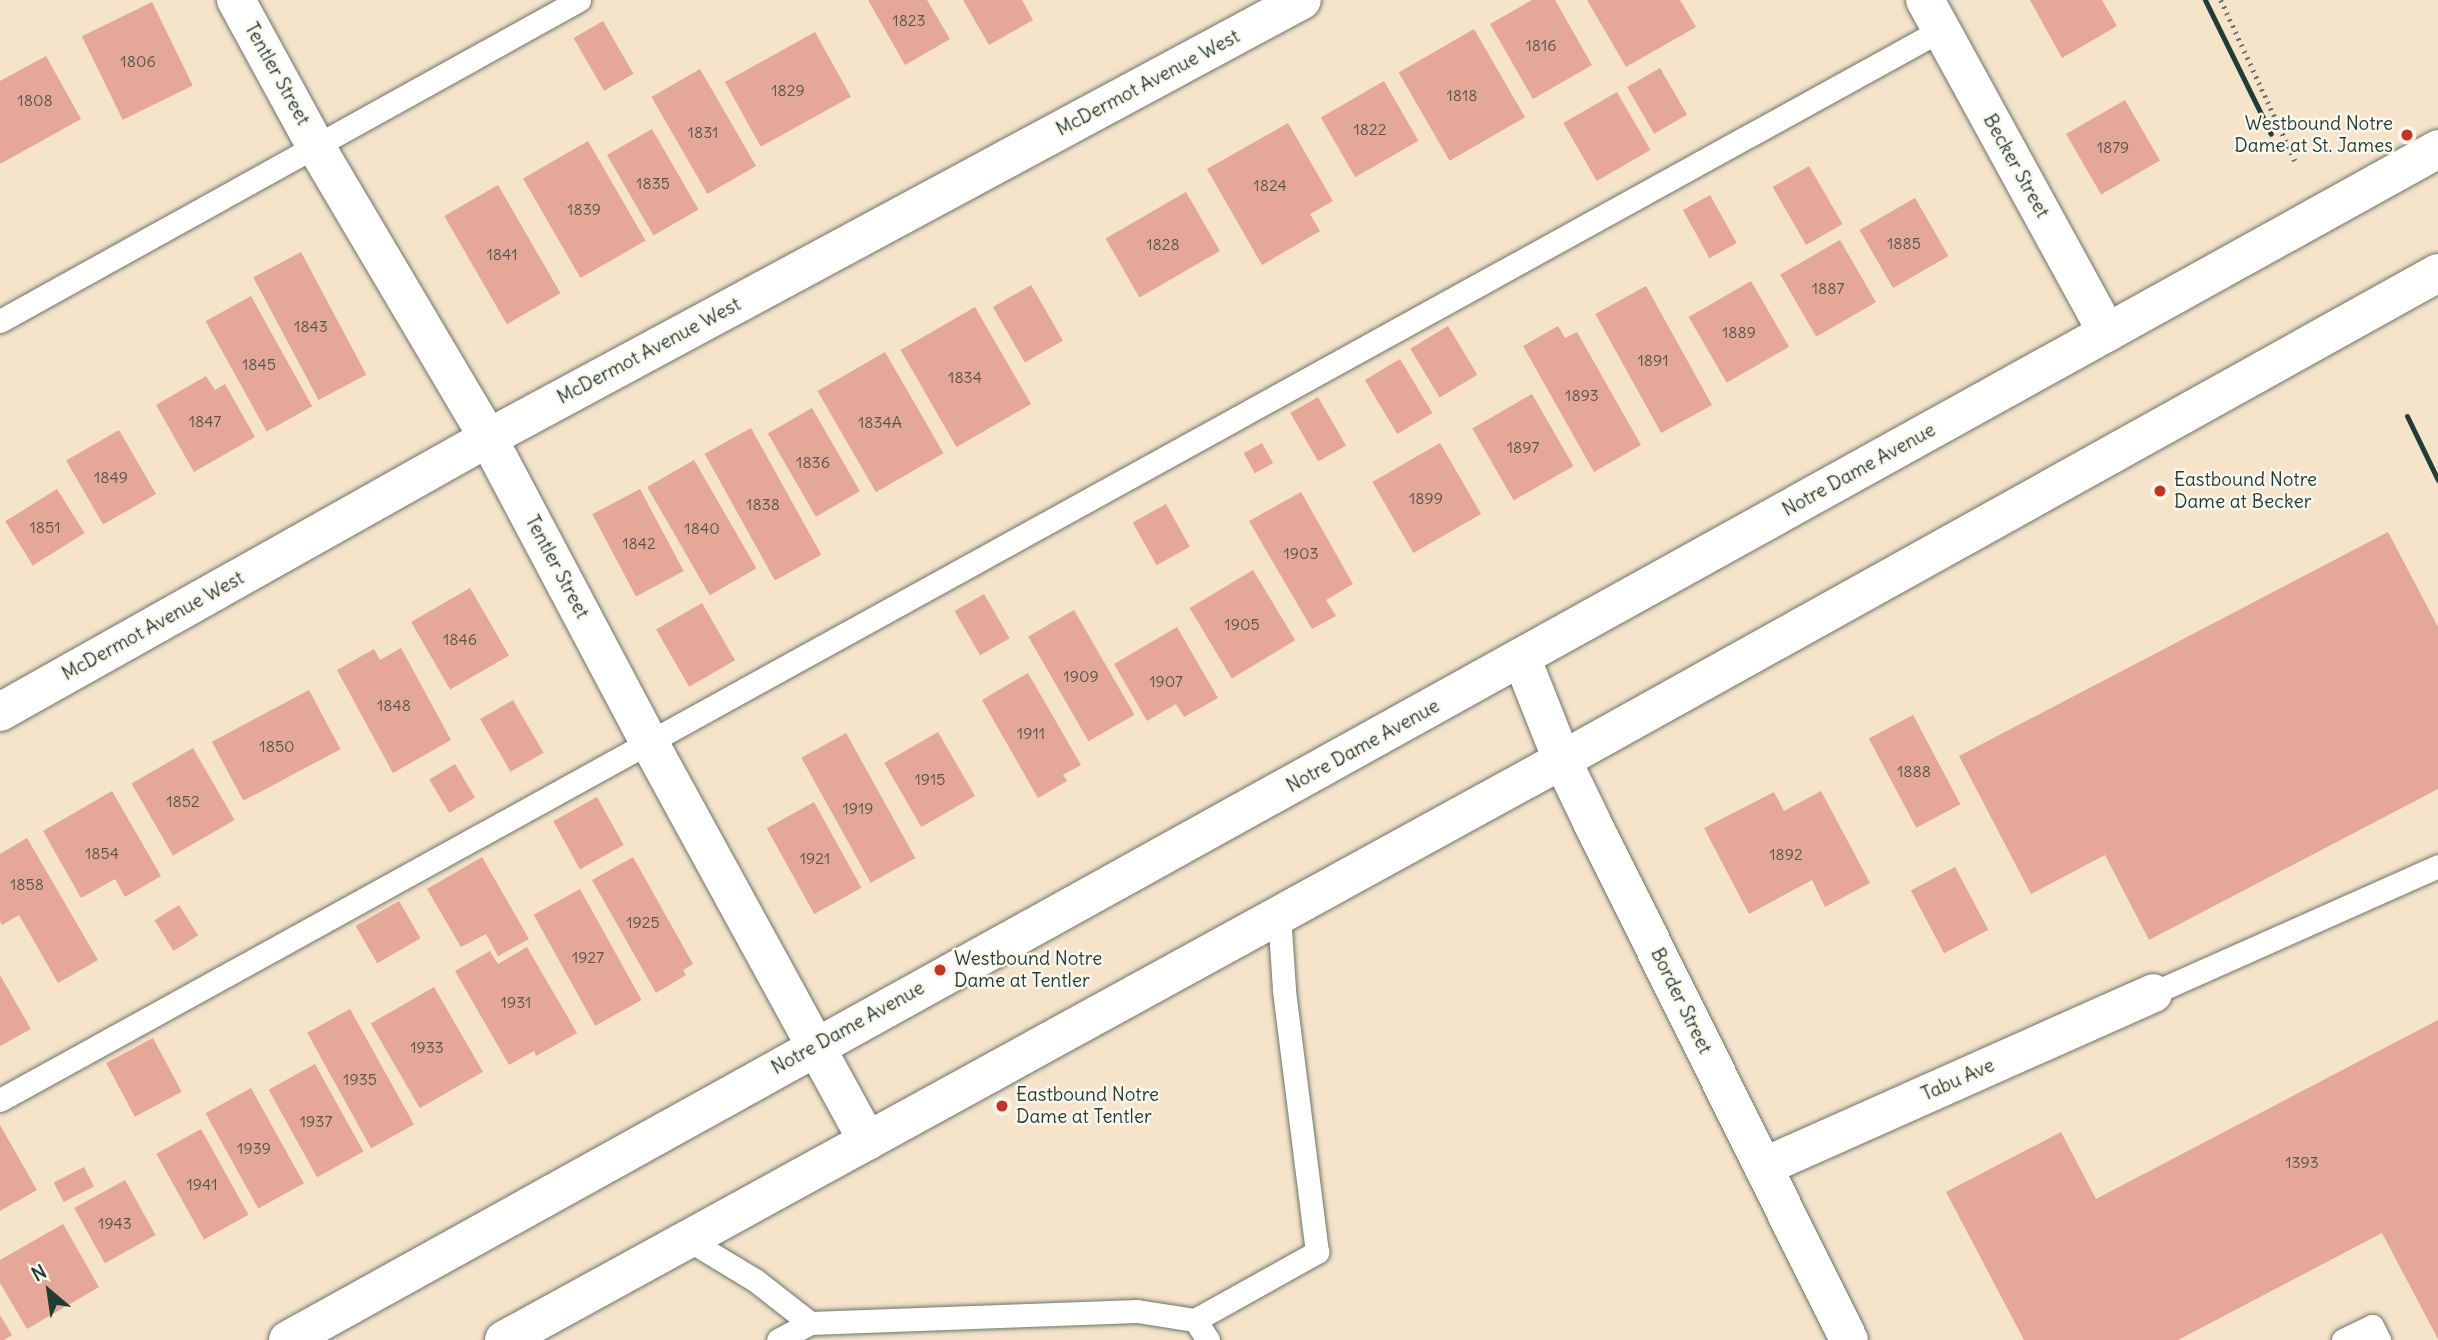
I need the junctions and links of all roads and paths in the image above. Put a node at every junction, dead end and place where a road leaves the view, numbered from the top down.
1 (236, 0) edge
2 (579, 0) edge
3 (1302, 0) edge
4 (2221, 0) edge
5 (1933, 15) edge
6 (315, 145) junction
7 (2438, 149) edge
8 (2295, 161) dead end
9 (2438, 273) edge
10 (0, 321) edge
11 (2107, 332) junction
12 (488, 438) junction
13 (1522, 659) junction
14 (0, 712) edge
15 (649, 742) junction
16 (1562, 760) junction
17 (2438, 866) edge
18 (1279, 914) junction
19 (2153, 993) joint
20 (814, 1047) junction
21 (0, 1100) edge
22 (867, 1141) junction
23 (1763, 1167) junction
24 (687, 1240) junction
25 (1195, 1320) junction
26 (810, 1323) junction
27 (288, 1340) edge
28 (504, 1340) edge
29 (778, 1340) edge
30 (1208, 1340) edge
31 (1849, 1340) edge
32 (2343, 1340) edge
33 (2379, 1340) edge

1 - 6 main road, Tentler Street
2 - 6 lane
3 - 12 main road, McDermot Avenue West
4 - 8 path
5 - 11 main road, Becker Street
5 - 15 lane
6 - 10 lane
6 - 12 main road, Tentler Street
7 - 11 main road, Notre Dame Avenue
9 - 16 main road
11 - 13 main road, Notre Dame Avenue
12 - 14 main road, McDermot Avenue West
12 - 15 main road, Tentler Street
13 - 16 main road, Border Street
13 - 20 main road, Notre Dame Avenue
15 - 20 main road, Tentler Street
15 - 21 lane
16 - 18 main road
16 - 23 main road, Border Street
17 - 19 lane
18 - 22 main road
18 - 25 lane
19 - 23 main road, Tabu Ave
20 - 22 main road, Tentler Street
20 - 27 main road, Notre Dame Avenue
22 - 24 main road
23 - 31 main road, Border Street
24 - 26 lane
24 - 28 main road
25 - 26 lane
25 - 30 lane
26 - 29 lane
32 - 33 lane

